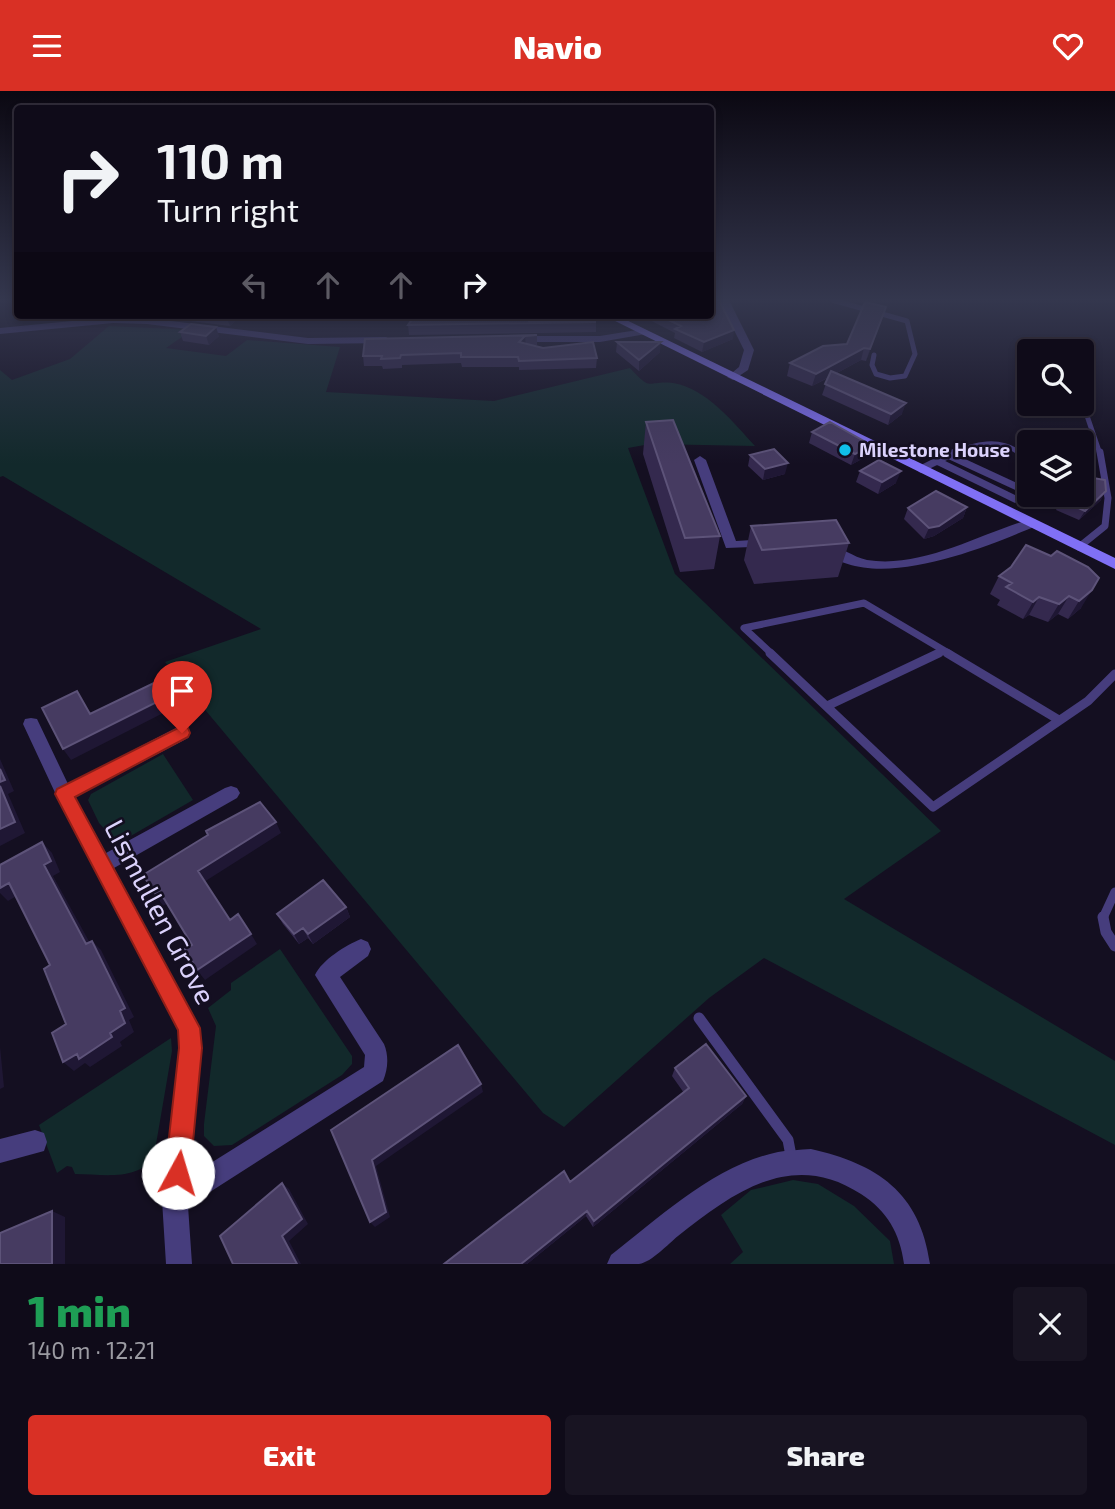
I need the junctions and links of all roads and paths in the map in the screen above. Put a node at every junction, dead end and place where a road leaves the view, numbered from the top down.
1 (688, 355) edge
2 (748, 355) edge
3 (874, 355) edge
4 (915, 355) edge
5 (733, 377) junction
6 (1089, 416) edge
7 (1017, 451) edge
8 (948, 455) junction
9 (700, 460) dead end
10 (937, 461) junction
11 (1112, 468) dead end
12 (921, 469) junction
13 (1114, 481) edge
14 (1017, 485) edge
15 (1015, 499) joint
16 (1002, 509) junction
17 (1031, 523) junction
18 (812, 540) edge
19 (785, 541) edge
20 (1079, 547) junction
21 (1115, 564) edge
22 (943, 651) junction
23 (1115, 674) edge
24 (827, 706) junction
25 (1059, 720) junction
26 (31, 725) dead end
27 (182, 733) dead end
28 (231, 793) dead end
29 (64, 794) junction
30 (102, 865) junction
31 (1115, 893) edge
32 (1115, 946) edge
33 (361, 949) dead end
34 (699, 1018) dead end
35 (35, 1142) dead end
36 (0, 1151) edge
37 (792, 1161) junction
38 (175, 1200) junction
39 (179, 1264) edge
40 (620, 1264) edge
41 (917, 1264) edge

1 - 5 main road
2 - 5 street
3 - 4 lane
5 - 12 main road
6 - 11 lane
7 - 8 lane
8 - 10 lane
8 - 14 lane
9 - 19 street
10 - 12 lane
10 - 15 lane
12 - 16 main road
13 - 20 lane
15 - 16 lane
16 - 17 main road
17 - 18 street
17 - 20 main road
20 - 21 main road
22 - 24 lane
22 - 24 lane
22 - 25 lane
23 - 25 lane
24 - 25 lane
26 - 29 street, Lismullen Grove
27 - 29 street
28 - 30 street
29 - 30 street, Lismullen Grove
30 - 38 street, Lismullen Grove
31 - 32 lane
33 - 38 street
34 - 37 lane
35 - 36 street
37 - 40 street
37 - 41 street
38 - 39 street, Lismullen Grove

